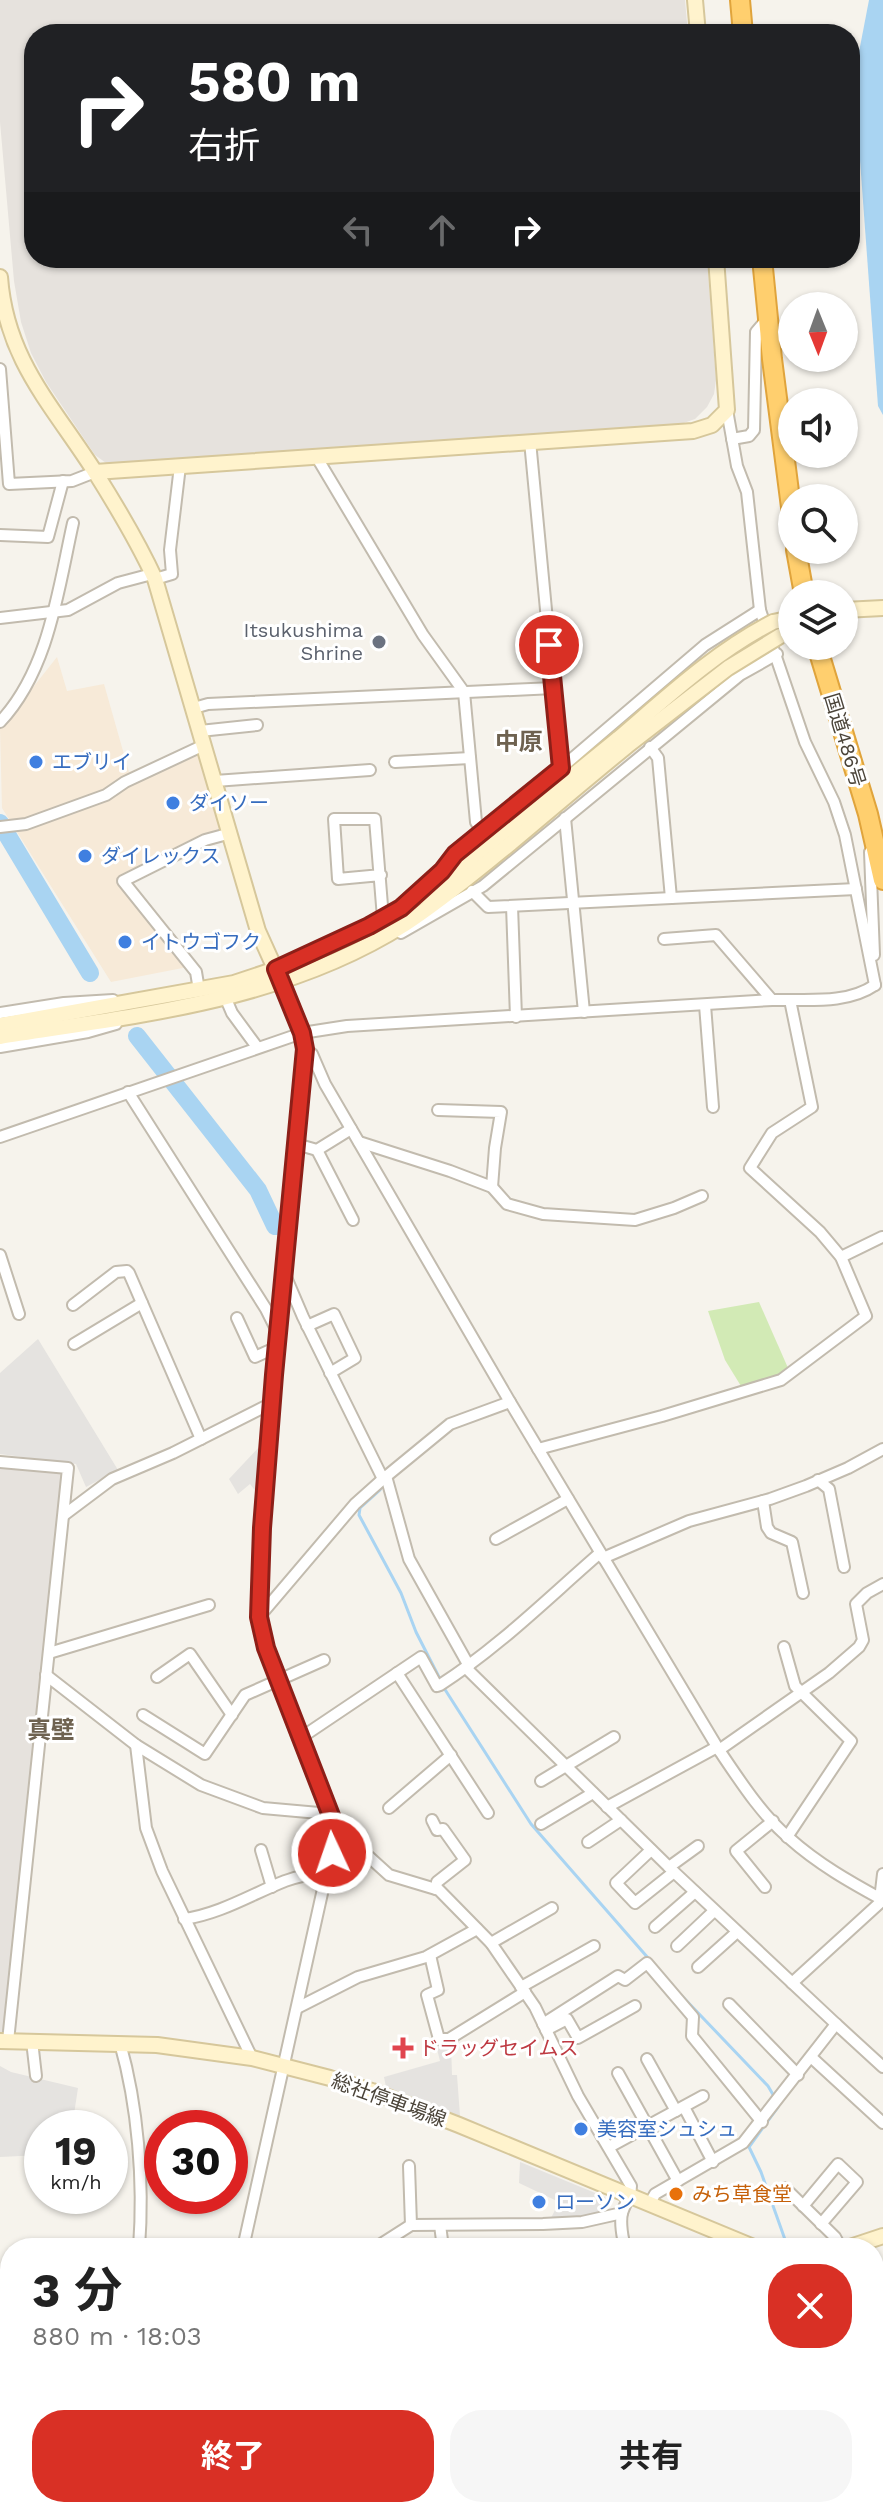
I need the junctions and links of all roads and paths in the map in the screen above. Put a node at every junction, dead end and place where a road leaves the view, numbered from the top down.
1 (695, 0) edge
2 (740, 0) edge
3 (697, 24) edge
4 (742, 24) edge
5 (717, 268) edge
6 (763, 268) edge
7 (0, 277) edge
8 (2, 307) edge
9 (768, 317) junction
10 (0, 369) edge
11 (727, 410) junction
12 (732, 439) junction
13 (530, 441) junction
14 (316, 456) junction
15 (180, 466) junction
16 (4, 468) edge
17 (95, 472) junction
18 (63, 481) junction
19 (788, 484) edge
20 (73, 523) dead end
21 (0, 535) edge
22 (153, 576) junction
23 (883, 608) edge
24 (858, 609) edge
25 (760, 610) junction
26 (53, 612) junction
27 (0, 618) edge
28 (776, 629) edge
29 (777, 654) junction
30 (821, 660) edge
31 (554, 688) junction
32 (464, 692) junction
33 (194, 708) junction
34 (0, 722) edge
35 (257, 725) dead end
36 (202, 738) junction
37 (623, 742) junction
38 (650, 747) junction
39 (470, 758) junction
40 (395, 762) dead end
41 (561, 768) junction
42 (370, 770) dead end
43 (215, 781) junction
44 (868, 814) junction
45 (565, 818) junction
46 (3, 826) edge
47 (482, 831) junction
48 (231, 833) junction
49 (381, 875) junction
50 (883, 880) edge
51 (856, 889) junction
52 (472, 891) junction
53 (671, 898) junction
54 (575, 902) junction
55 (512, 906) junction
56 (401, 908) junction
57 (383, 918) junction
58 (378, 938) junction
59 (664, 939) dead end
60 (278, 975) junction
61 (875, 985) junction
62 (199, 990) junction
63 (226, 999) junction
64 (772, 1000) junction
65 (790, 1000) junction
66 (705, 1005) junction
67 (135, 1008) junction
68 (584, 1012) junction
69 (0, 1013) edge
70 (516, 1017) junction
71 (0, 1025) edge
72 (302, 1033) junction
73 (0, 1037) edge
74 (0, 1047) edge
75 (257, 1047) junction
76 (305, 1049) junction
77 (128, 1092) junction
78 (713, 1107) dead end
79 (438, 1110) dead end
80 (351, 1129) junction
81 (0, 1137) edge
82 (359, 1142) junction
83 (296, 1144) junction
84 (317, 1150) junction
85 (492, 1187) junction
86 (702, 1196) dead end
87 (353, 1220) dead end
88 (882, 1237) edge
89 (0, 1255) edge
90 (841, 1257) junction
91 (284, 1272) junction
92 (142, 1303) junction
93 (73, 1305) dead end
94 (19, 1314) dead end
95 (237, 1318) dead end
96 (307, 1326) junction
97 (278, 1332) junction
98 (74, 1344) dead end
99 (277, 1347) junction
100 (330, 1373) junction
101 (510, 1402) junction
102 (272, 1403) junction
103 (201, 1439) junction
104 (538, 1449) junction
105 (883, 1449) edge
106 (0, 1462) edge
107 (384, 1477) junction
108 (818, 1480) junction
109 (568, 1499) junction
110 (763, 1501) junction
111 (64, 1515) junction
112 (496, 1539) dead end
113 (601, 1555) junction
114 (844, 1567) dead end
115 (883, 1584) edge
116 (803, 1593) dead end
117 (209, 1605) dead end
118 (259, 1617) junction
119 (784, 1647) dead end
120 (49, 1653) junction
121 (324, 1660) dead end
122 (468, 1667) junction
123 (397, 1673) junction
124 (46, 1675) junction
125 (157, 1677) dead end
126 (280, 1681) junction
127 (801, 1693) junction
128 (143, 1715) dead end
129 (232, 1715) junction
130 (302, 1737) junction
131 (614, 1737) dead end
132 (136, 1745) junction
133 (718, 1749) junction
134 (451, 1755) junction
135 (566, 1766) junction
136 (541, 1781) dead end
137 (593, 1793) junction
138 (607, 1807) junction
139 (389, 1808) dead end
140 (488, 1813) dead end
141 (330, 1814) junction
142 (432, 1820) dead end
143 (621, 1820) junction
144 (773, 1821) junction
145 (541, 1824) dead end
146 (335, 1826) junction
147 (787, 1837) junction
148 (588, 1842) dead end
149 (698, 1846) dead end
150 (261, 1850) dead end
151 (651, 1850) junction
152 (672, 1870) junction
153 (328, 1871) junction
154 (883, 1874) edge
155 (272, 1887) junction
156 (765, 1887) dead end
157 (436, 1889) junction
158 (695, 1892) junction
159 (883, 1900) edge
160 (552, 1908) dead end
161 (714, 1911) junction
162 (184, 1919) junction
163 (655, 1927) dead end
164 (477, 1929) junction
165 (737, 1932) junction
166 (491, 1943) junction
167 (594, 1946) dead end
168 (677, 1946) dead end
169 (430, 1955) junction
170 (698, 1967) dead end
171 (792, 1983) junction
172 (523, 1990) junction
173 (729, 2004) dead end
174 (635, 2006) dead end
175 (297, 2008) junction
176 (836, 2024) junction
177 (544, 2027) junction
178 (4, 2041) edge
179 (32, 2041) junction
180 (120, 2043) junction
181 (811, 2057) junction
182 (252, 2058) junction
183 (647, 2059) dead end
184 (284, 2066) junction
185 (883, 2067) edge
186 (618, 2073) dead end
187 (798, 2075) junction
188 (36, 2076) dead end
189 (703, 2096) dead end
190 (680, 2109) junction
191 (762, 2122) junction
192 (883, 2123) edge
193 (648, 2126) junction
194 (609, 2147) junction
195 (713, 2162) junction
196 (409, 2166) dead end
197 (678, 2181) junction
198 (785, 2188) dead end
199 (631, 2197) junction
200 (649, 2205) junction
201 (803, 2206) junction
202 (622, 2213) junction
203 (821, 2224) junction
204 (411, 2225) junction
205 (440, 2225) junction
206 (140, 2238) edge
207 (243, 2238) edge
208 (391, 2238) edge
209 (442, 2238) edge
210 (623, 2238) edge
211 (731, 2238) edge
212 (836, 2238) edge

1 - 3 street
2 - 4 highway
5 - 11 street
6 - 9 highway
7 - 8 street
8 - 17 street
9 - 12 street
9 - 19 highway
10 - 16 street
11 - 12 street
11 - 13 street
12 - 25 street
13 - 14 street
13 - 31 street
14 - 15 street
14 - 32 street
15 - 17 street
15 - 22 street
16 - 18 street
17 - 18 street
17 - 22 street
18 - 21 street
20 - 26 street
22 - 26 street
22 - 33 street
23 - 24 street
25 - 29 street
25 - 41 street
26 - 27 street
26 - 34 street
28 - 37 street, bridge
29 - 38 street
29 - 51 street
30 - 44 highway, 国道486号
31 - 32 street
31 - 41 street
32 - 33 street
32 - 39 street
33 - 36 street
35 - 36 street
36 - 43 street
36 - 46 street
37 - 56 street
37 - 58 street
38 - 45 street
38 - 53 street
39 - 40 street
39 - 47 street
41 - 47 street
42 - 43 street
43 - 48 street
44 - 50 highway, 国道486号
44 - 61 street
45 - 52 street
45 - 54 street
47 - 56 street
48 - 60 street
48 - 62 street
49 - 49 street
49 - 57 street
51 - 53 street
51 - 61 street
52 - 55 street
52 - 58 street
53 - 54 street
54 - 55 street
54 - 68 street
55 - 70 street
56 - 57 street
57 - 60 street
58 - 60 street
59 - 64 street
60 - 62 street
60 - 63 street
60 - 72 street
61 - 65 street
62 - 67 street
63 - 67 street
63 - 75 street
64 - 65 street
64 - 66 street
65 - 90 street
66 - 68 street
66 - 78 street
67 - 69 street
67 - 71 street
67 - 73 street
67 - 74 street
68 - 70 street
70 - 72 street
72 - 75 street
72 - 76 street
75 - 77 street
76 - 80 street
76 - 83 street
77 - 81 street
77 - 97 street
79 - 85 street
80 - 82 street
80 - 84 street
82 - 85 street
82 - 101 street
83 - 84 street
83 - 91 street
84 - 87 street
85 - 86 street
88 - 90 street
89 - 94 street
90 - 104 street
91 - 96 street
91 - 97 street
92 - 93 street
92 - 98 street
92 - 103 street
95 - 99 street
96 - 100 street
96 - 100 street
97 - 99 street
99 - 102 street
100 - 107 street
101 - 104 street
101 - 107 street
102 - 103 street
102 - 118 street
103 - 111 street
104 - 109 street
105 - 108 street
106 - 111 street
107 - 118 street
107 - 122 street
108 - 110 street
108 - 114 street
109 - 112 street
109 - 113 street
110 - 113 street
110 - 116 street
111 - 120 street
113 - 122 street
113 - 133 street
115 - 127 street
117 - 120 street
118 - 126 street
119 - 127 street
120 - 124 street
121 - 126 street
122 - 123 street
122 - 135 street
123 - 130 street
123 - 134 street
124 - 132 street
124 - 178 street
125 - 129 street
126 - 129 street
126 - 130 street
127 - 133 street
127 - 147 street
128 - 129 street
130 - 141 street
131 - 135 street
132 - 141 street
132 - 162 street
133 - 138 street
133 - 144 street
134 - 139 street
134 - 140 street
135 - 136 street
135 - 137 street
137 - 138 street
137 - 145 street
138 - 143 street
141 - 146 street
142 - 157 street
143 - 148 street
143 - 151 street
144 - 147 street
144 - 156 street
146 - 153 street
146 - 157 street
147 - 159 street
149 - 152 street
150 - 155 street
151 - 152 street
151 - 152 street
152 - 158 street
153 - 155 street
153 - 175 street
154 - 159 street
155 - 162 street
157 - 164 street
158 - 161 street
158 - 163 street
159 - 171 street
160 - 166 street
161 - 165 street
161 - 168 street
162 - 182 street
164 - 166 street
164 - 169 street
165 - 170 street
165 - 171 street
166 - 172 street
167 - 172 street
169 - 172 street
169 - 175 street
171 - 176 street
172 - 177 street
173 - 187 street
174 - 177 street
175 - 184 street
176 - 181 street
176 - 185 street
177 - 191 street
177 - 194 street
178 - 179 street, 総社停車場線
179 - 180 street, 総社停車場線
179 - 188 street
180 - 182 street, 総社停車場線
180 - 206 street
181 - 187 street
181 - 192 street
182 - 184 street, 総社停車場線
183 - 190 street
184 - 199 street, 総社停車場線
184 - 207 street
186 - 193 street
187 - 191 street
189 - 190 street
190 - 193 street
190 - 195 street
191 - 195 street
193 - 194 street
193 - 197 street
194 - 199 street
195 - 197 street
196 - 204 street
197 - 200 street
198 - 201 street
199 - 200 street, 総社停車場線
199 - 202 street
200 - 211 street, 総社停車場線
201 - 203 street
201 - 203 street
202 - 205 street
202 - 210 street
203 - 212 street
204 - 205 street
204 - 208 street
205 - 209 street

